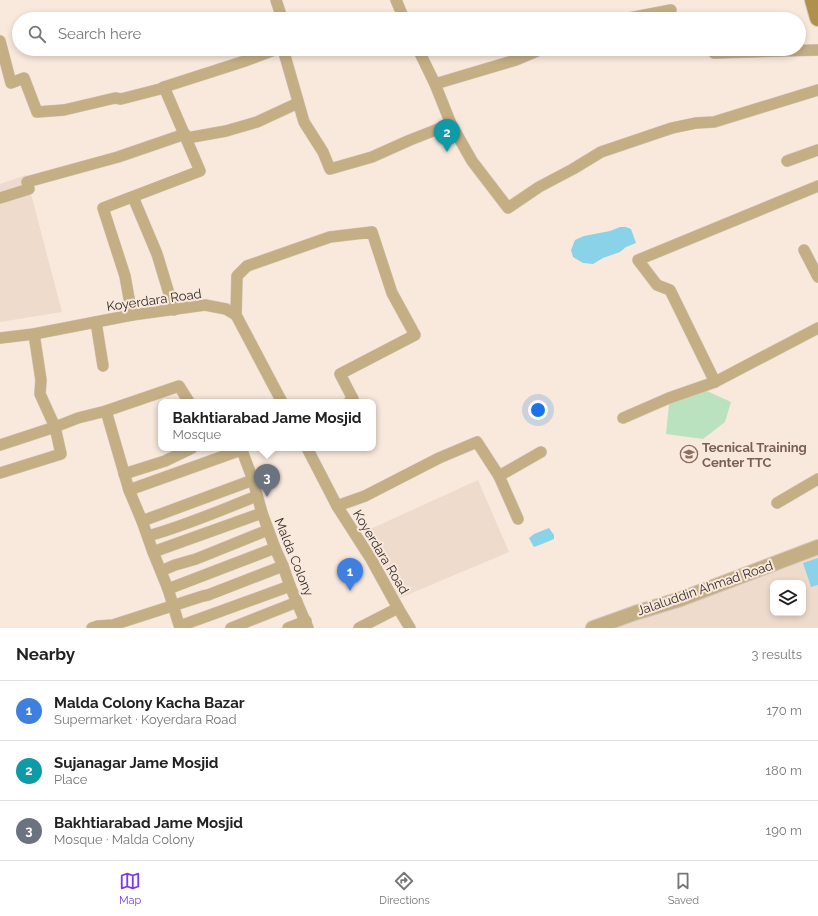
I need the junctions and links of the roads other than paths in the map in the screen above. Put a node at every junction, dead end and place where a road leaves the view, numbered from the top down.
1 (276, 0) edge
2 (396, 0) edge
3 (813, 0) edge
4 (671, 10) dead end
5 (280, 12) edge
6 (401, 12) edge
7 (661, 12) edge
8 (818, 18) edge
9 (0, 41) edge
10 (806, 50) edge
11 (818, 50) edge
12 (258, 56) edge
13 (285, 56) edge
14 (421, 56) edge
15 (525, 56) edge
16 (435, 84) junction
17 (164, 87) junction
18 (818, 90) edge
19 (298, 103) junction
20 (451, 124) junction
21 (186, 136) junction
22 (818, 150) edge
23 (787, 161) dead end
24 (818, 186) edge
25 (133, 197) junction
26 (0, 198) edge
27 (804, 250) dead end
28 (818, 277) edge
29 (174, 310) junction
30 (132, 315) junction
31 (236, 315) junction
32 (96, 322) junction
33 (818, 328) edge
34 (34, 334) junction
35 (0, 338) edge
36 (103, 366) dead end
37 (715, 382) junction
38 (187, 399) edge
39 (280, 399) edge
40 (352, 399) edge
41 (106, 411) junction
42 (623, 418) dead end
43 (55, 427) junction
44 (0, 445) edge
45 (186, 451) edge
46 (236, 451) edge
47 (242, 451) edge
48 (309, 451) edge
49 (541, 452) dead end
50 (0, 473) edge
51 (124, 474) junction
52 (499, 476) junction
53 (818, 478) edge
54 (253, 480) junction
55 (129, 490) junction
56 (257, 496) junction
57 (776, 503) dead end
58 (337, 506) junction
59 (262, 513) junction
60 (518, 519) dead end
61 (142, 521) junction
62 (268, 530) junction
63 (148, 536) junction
64 (275, 548) junction
65 (818, 548) edge
66 (153, 552) junction
67 (283, 566) junction
68 (161, 571) junction
69 (290, 586) junction
70 (168, 589) junction
71 (297, 602) junction
72 (174, 606) junction
73 (398, 608) junction
74 (307, 625) edge
75 (113, 627) edge
76 (180, 627) edge
77 (92, 628) edge
78 (231, 628) edge
79 (288, 628) edge
80 (358, 628) edge
81 (410, 628) edge
82 (593, 628) edge

1 - 5 street
2 - 6 street
3 - 8 main road
4 - 7 street
9 - 17 street
10 - 11 street
12 - 17 street
13 - 19 street
14 - 16 street
15 - 16 street
16 - 20 street
17 - 21 street
18 - 20 street
19 - 20 street
19 - 21 street
21 - 25 street
21 - 26 street
22 - 23 street
24 - 37 street
25 - 29 street
25 - 30 street
27 - 28 street
29 - 30 street, Koyerdara Road
29 - 31 street, Koyerdara Road
30 - 32 street, Koyerdara Road
31 - 39 street
31 - 40 street
32 - 34 street, Koyerdara Road
32 - 36 street
33 - 37 street
34 - 35 street, Koyerdara Road
34 - 43 street
37 - 42 street
38 - 41 street
41 - 43 street
41 - 51 street
43 - 44 street
43 - 50 street
45 - 51 street
46 - 55 street
47 - 54 street, Malda Colony
48 - 58 street, Koyerdara Road
49 - 52 street
51 - 55 street
52 - 58 street
52 - 60 street
53 - 57 street
54 - 56 street, Malda Colony
54 - 61 street
55 - 61 street
56 - 59 street, Malda Colony
56 - 63 street
58 - 73 street, Koyerdara Road
59 - 62 street, Malda Colony
59 - 66 street
61 - 63 street
62 - 64 street, Malda Colony
62 - 68 street
63 - 66 street
64 - 67 street, Malda Colony
64 - 70 street
65 - 82 street, Jalaluddin Ahmad Road
66 - 68 street
67 - 69 street, Malda Colony
67 - 72 street
68 - 70 street
69 - 71 street, Malda Colony
69 - 76 street
70 - 72 street
71 - 74 street, Malda Colony
71 - 78 street
72 - 75 street
72 - 76 street
73 - 80 street
73 - 81 street, Koyerdara Road
74 - 79 street
75 - 77 street

